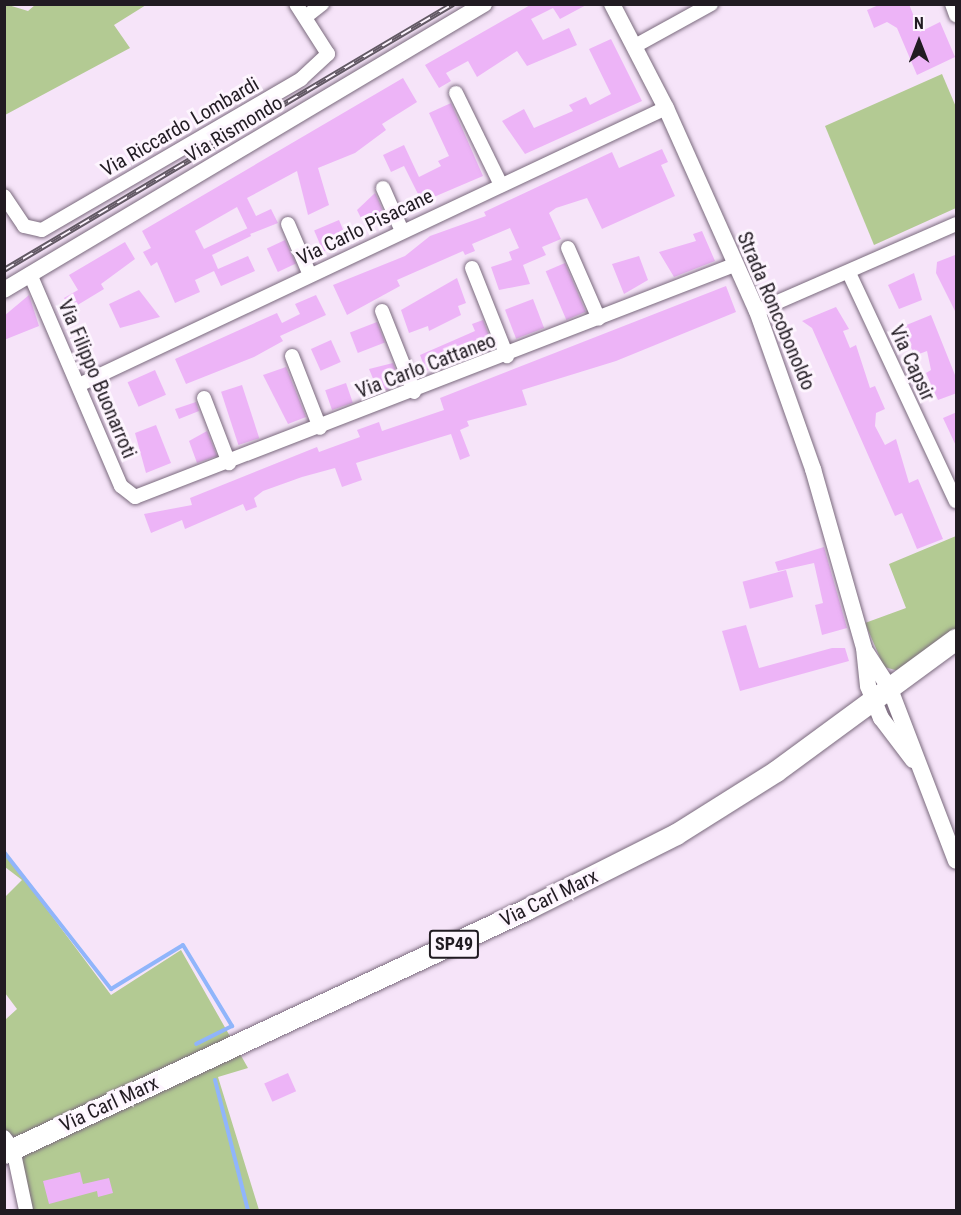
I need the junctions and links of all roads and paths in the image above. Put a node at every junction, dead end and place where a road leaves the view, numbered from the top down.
1 (296, 4) edge
2 (322, 4) edge
3 (484, 4) edge
4 (612, 4) edge
5 (711, 4) edge
6 (952, 4) edge
7 (308, 15) junction
8 (957, 15) edge
9 (635, 46) junction
10 (456, 93) dead end
11 (666, 108) junction
12 (500, 183) junction
13 (383, 188) dead end
14 (4, 196) edge
15 (288, 224) dead end
16 (957, 224) edge
17 (402, 231) junction
18 (568, 248) dead end
19 (735, 266) junction
20 (472, 268) dead end
21 (849, 273) junction
22 (30, 274) junction
23 (310, 275) junction
24 (4, 290) edge
25 (382, 311) dead end
26 (757, 311) junction
27 (599, 320) junction
28 (292, 356) dead end
29 (507, 356) junction
30 (81, 384) junction
31 (414, 392) junction
32 (204, 398) dead end
33 (320, 428) junction
34 (230, 463) junction
35 (130, 497) joint
36 (957, 501) edge
37 (957, 639) edge
38 (882, 695) junction
39 (957, 861) edge
40 (7, 1146) edge
41 (26, 1210) edge

1 - 7 street, Via Riccardo Lombardi
2 - 7 street
3 - 22 street, Via Rismondo
4 - 9 street, Strada Roncobonoldo
5 - 9 street
6 - 8 street
7 - 14 street, Via Riccardo Lombardi
9 - 11 street, Strada Roncobonoldo
10 - 12 street
11 - 12 street, Via Carlo Pisacane
11 - 19 street, Strada Roncobonoldo
12 - 17 street, Via Carlo Pisacane
13 - 17 street
15 - 23 street
16 - 21 street
17 - 23 street, Via Carlo Pisacane
18 - 27 street
19 - 26 street, Strada Roncobonoldo
19 - 27 street, Via Carlo Cattaneo
20 - 29 street
21 - 26 street
21 - 36 street, Via Capsir
22 - 24 street, Via Rismondo
22 - 30 street, Via Filippo Buonarroti
23 - 30 street, Via Carlo Pisacane
25 - 31 street
26 - 38 street, Strada Roncobonoldo
27 - 29 street, Via Carlo Cattaneo
28 - 33 street
29 - 31 street, Via Carlo Cattaneo
30 - 35 street, Via Filippo Buonarroti
31 - 33 street, Via Carlo Cattaneo
32 - 34 street
33 - 34 street, Via Carlo Cattaneo
34 - 35 street, Via Carlo Cattaneo
37 - 38 main road, Via Carl Marx / SP49
38 - 39 street, Strada Roncobonoldo
38 - 40 main road, Via Carl Marx / SP49
40 - 41 street

